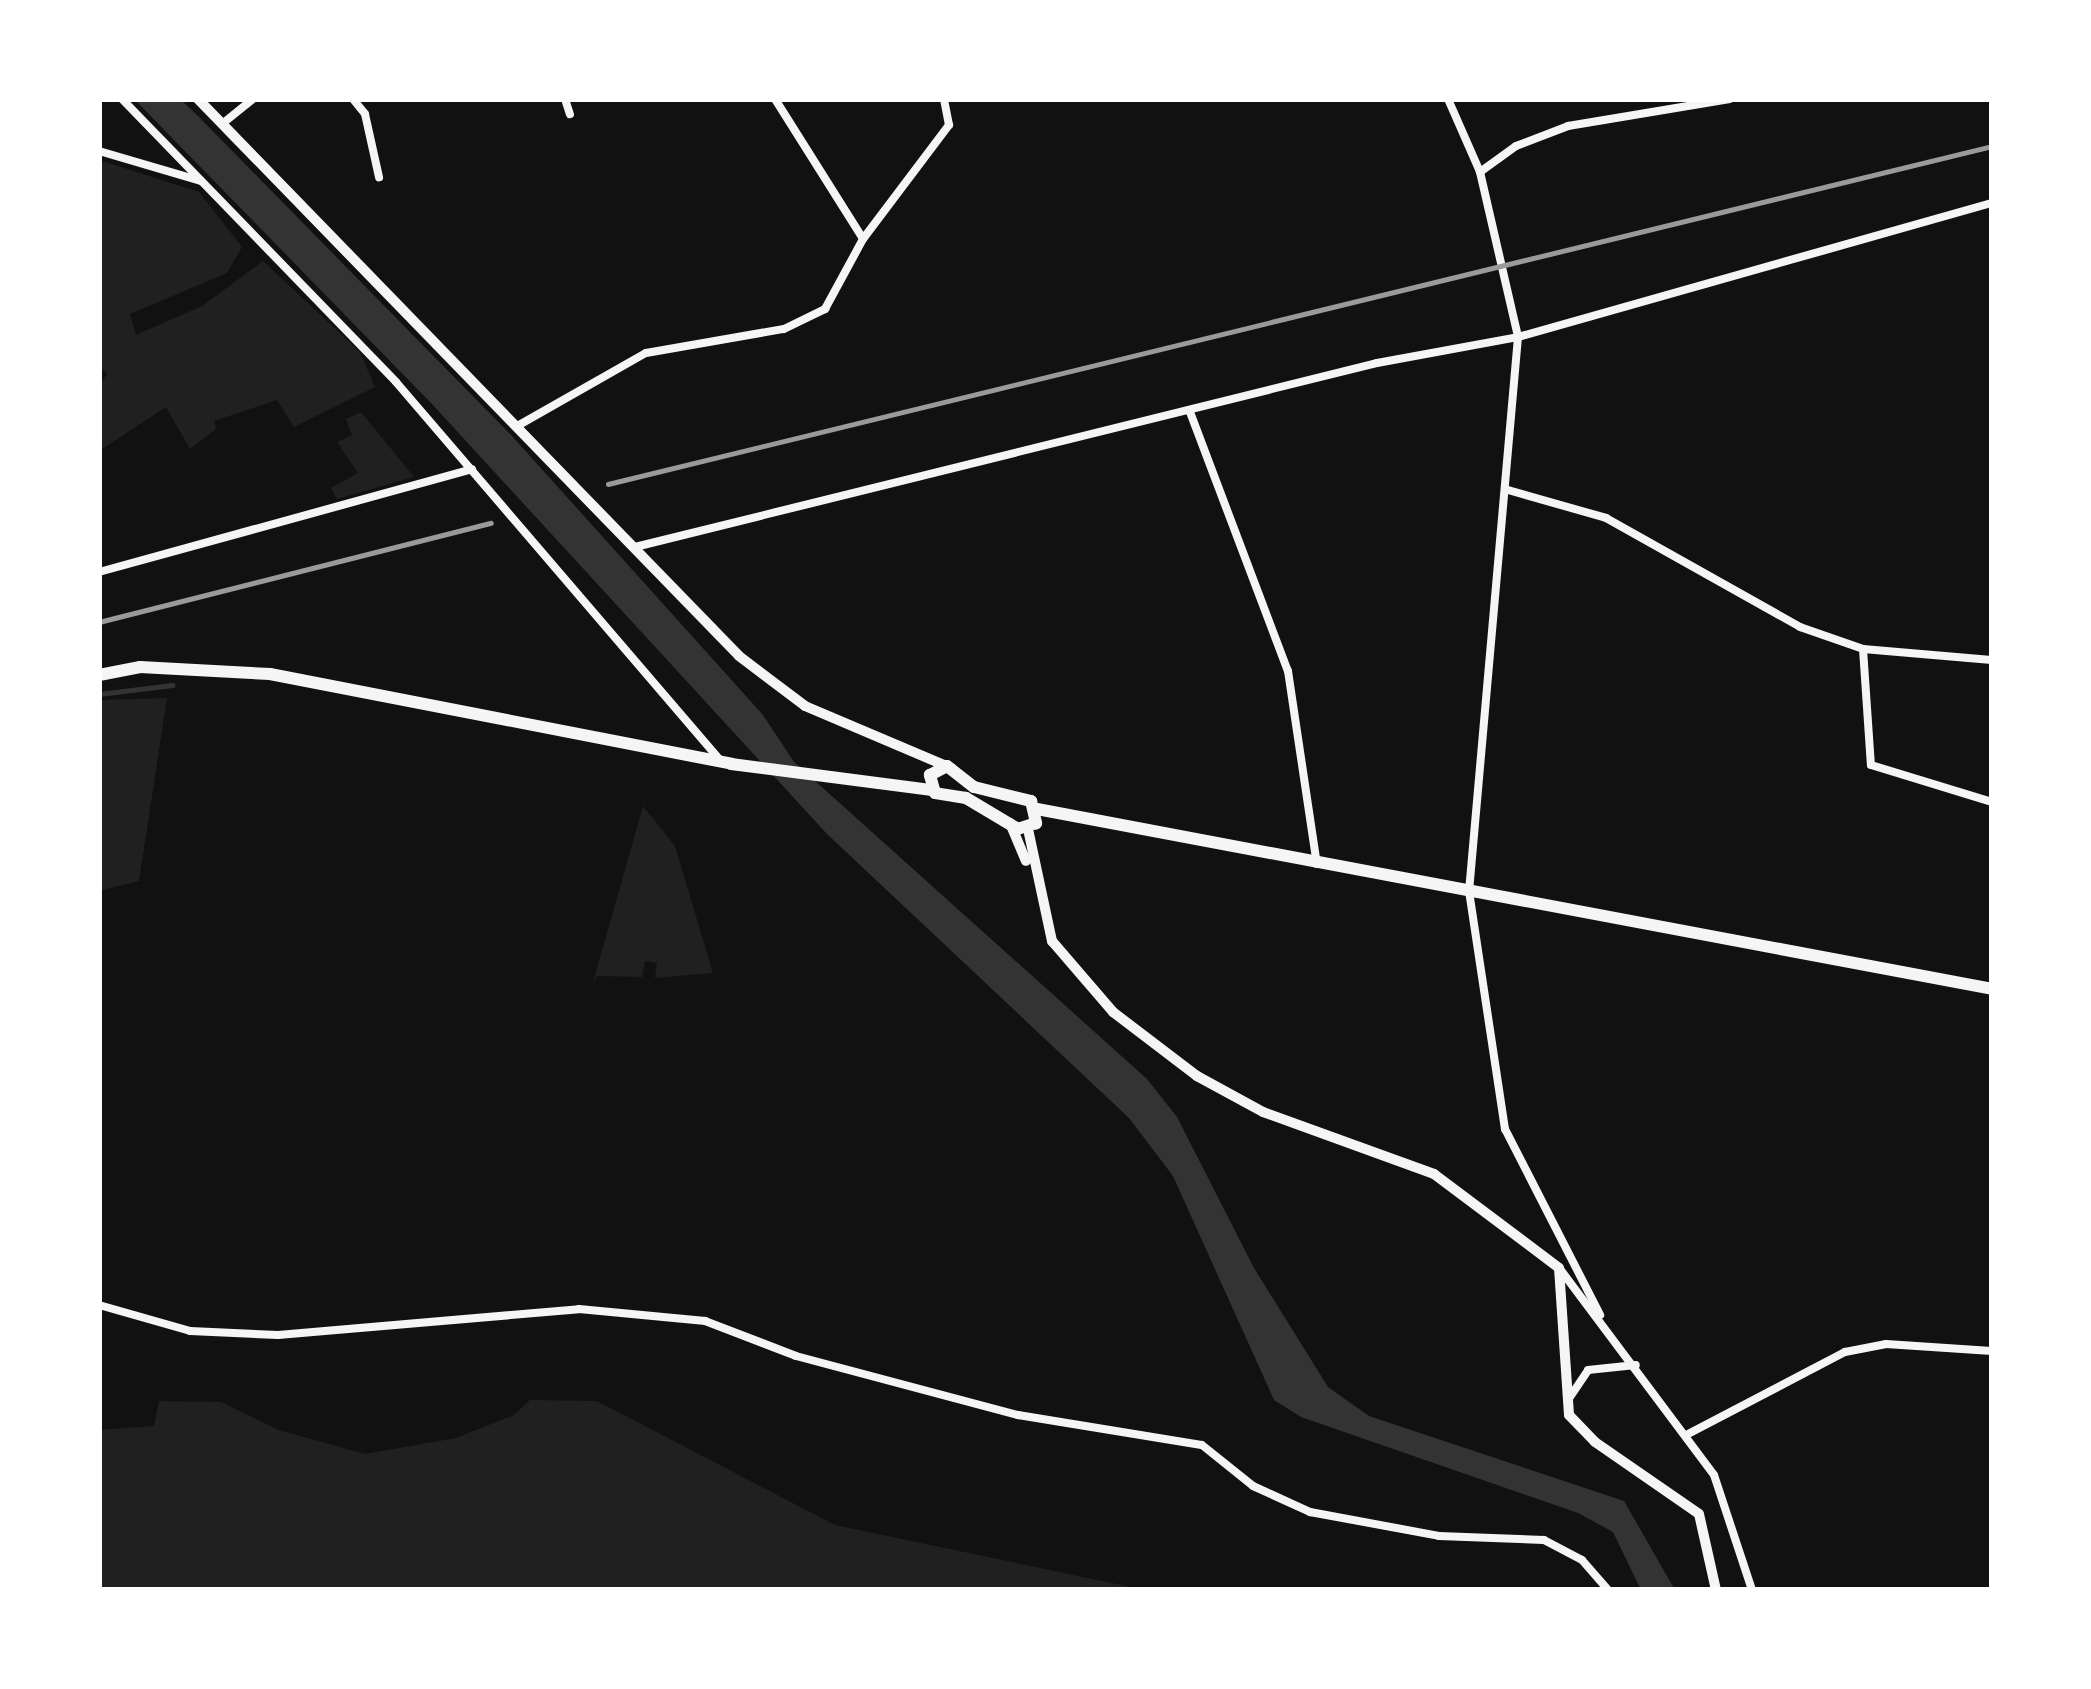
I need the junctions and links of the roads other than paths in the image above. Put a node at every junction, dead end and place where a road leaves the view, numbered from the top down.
1 (122, 99) edge
2 (198, 99) edge
3 (253, 99) edge
4 (353, 99) edge
5 (565, 99) edge
6 (775, 99) edge
7 (944, 99) edge
8 (1448, 99) edge
9 (1730, 99) edge
10 (570, 114) dead end
11 (222, 124) junction
12 (99, 151) edge
13 (1480, 172) junction
14 (380, 177) dead end
15 (208, 184) junction
16 (1992, 203) edge
17 (863, 239) junction
18 (1518, 337) junction
19 (1190, 412) junction
20 (518, 424) junction
21 (472, 469) junction
22 (1508, 490) junction
23 (635, 548) junction
24 (99, 572) edge
25 (1863, 650) junction
26 (1992, 660) edge
27 (99, 675) edge
28 (727, 763) junction
29 (938, 775) junction
30 (1992, 802) edge
31 (1008, 818) junction
32 (1034, 820) junction
33 (1318, 868) junction
34 (1034, 881) junction
35 (1469, 891) junction
36 (1992, 988) edge
37 (1559, 1268) junction
38 (99, 1305) edge
39 (1600, 1315) junction
40 (1992, 1351) edge
41 (1637, 1365) junction
42 (1568, 1402) junction
43 (1688, 1434) junction
44 (1608, 1590) edge
45 (1716, 1590) edge
46 (1752, 1590) edge

1 - 15 street
2 - 11 street
3 - 11 street
4 - 14 street
5 - 10 street
6 - 17 street
7 - 17 street
8 - 13 street
9 - 13 street
11 - 20 street
12 - 15 street
13 - 18 street
15 - 21 street
16 - 18 street
17 - 20 street
18 - 19 street
18 - 22 street
19 - 23 street
19 - 33 street
20 - 23 street
21 - 24 street
21 - 28 street
22 - 25 street
22 - 35 street
23 - 29 street
25 - 26 street
25 - 30 street
27 - 28 main road
28 - 29 main road
29 - 31 main road
29 - 32 main road
31 - 32 main road
31 - 34 street
32 - 33 main road
32 - 34 street
33 - 35 main road
34 - 37 street
35 - 36 main road
35 - 39 street
37 - 39 street
37 - 42 street
38 - 44 street
39 - 41 street
40 - 43 street
41 - 42 street
41 - 43 street
42 - 45 street
43 - 46 street

